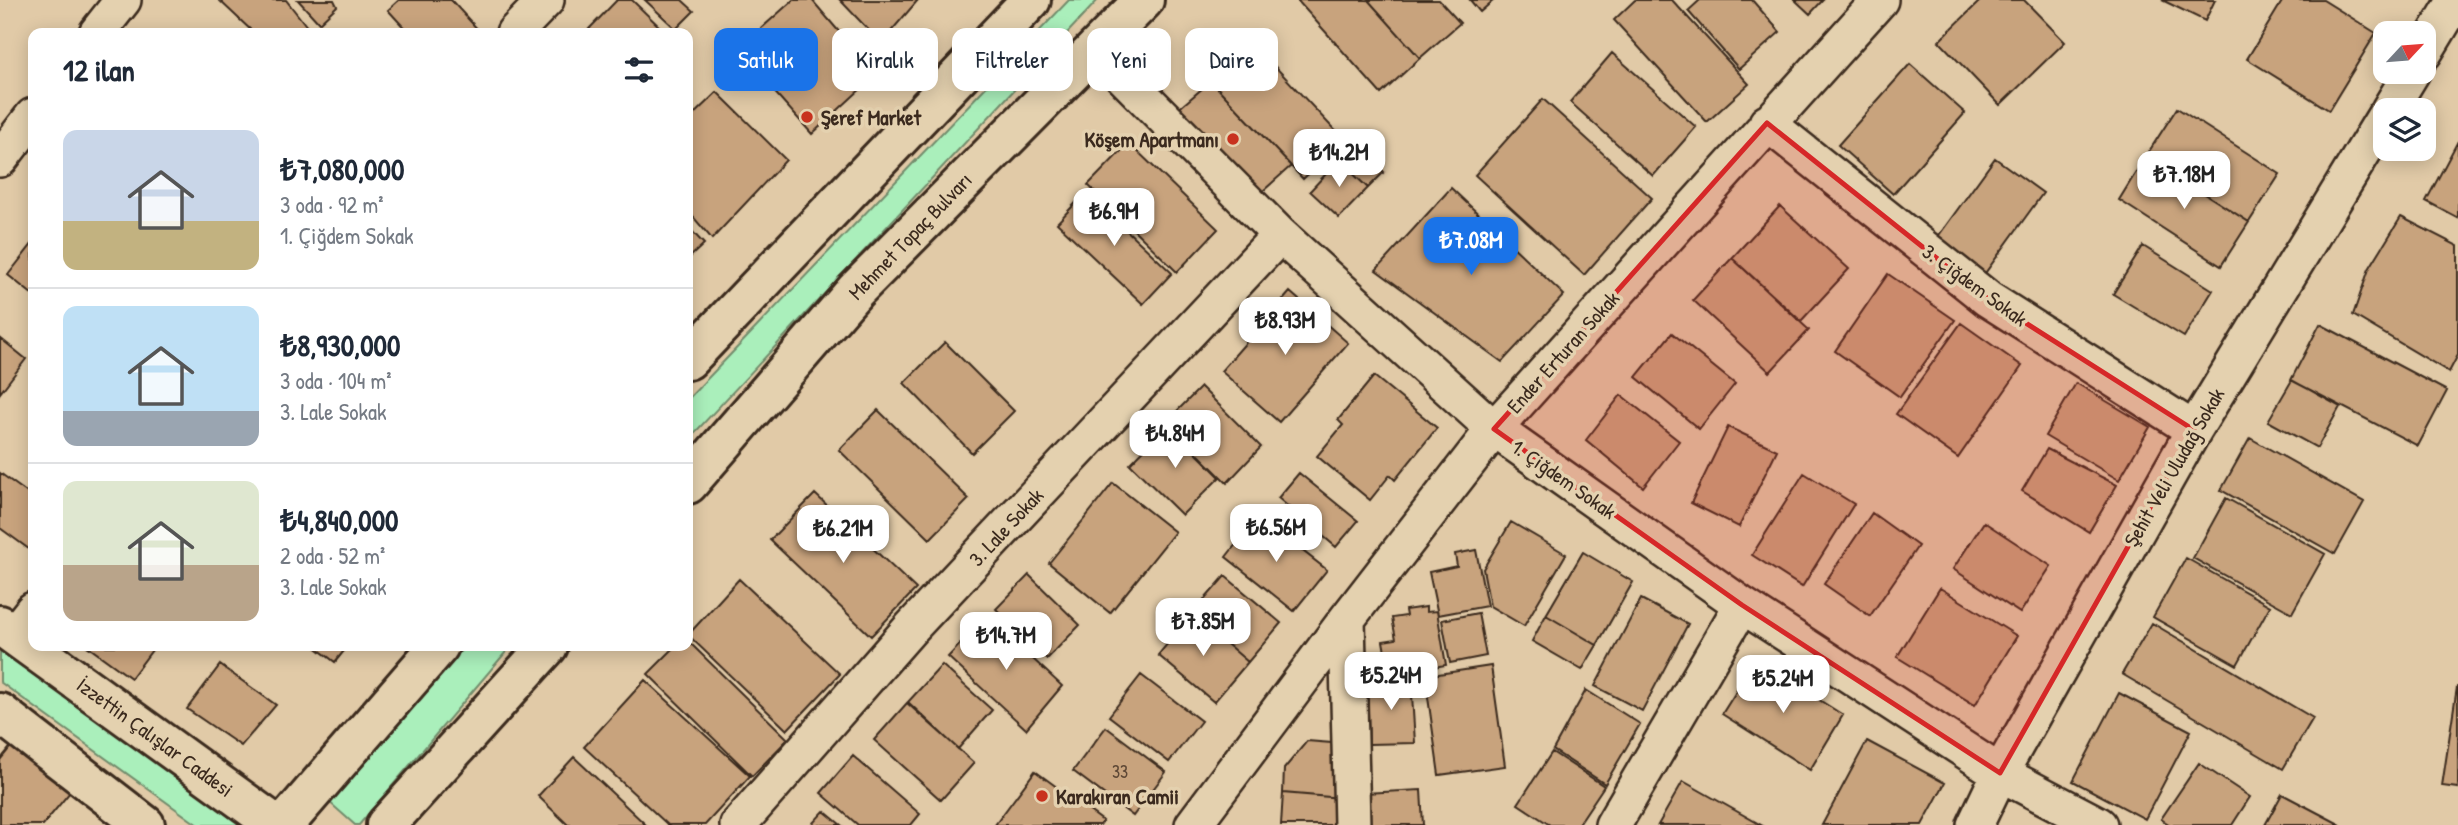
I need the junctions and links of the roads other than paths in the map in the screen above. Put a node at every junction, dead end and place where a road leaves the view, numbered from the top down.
1 (123, 0) edge
2 (546, 0) edge
3 (1031, 0) edge
4 (1144, 0) edge
5 (1881, 0) edge
6 (2456, 0) edge
7 (101, 28) edge
8 (519, 28) edge
9 (1115, 28) edge
10 (2436, 33) edge
11 (1087, 56) edge
12 (1138, 91) edge
13 (28, 123) edge
14 (1767, 123) junction
15 (2373, 136) edge
16 (0, 159) edge
17 (1280, 235) junction
18 (693, 355) edge
19 (1494, 429) junction
20 (2194, 430) junction
21 (693, 478) edge
22 (1742, 605) junction
23 (1347, 619) junction
24 (52, 651) edge
25 (435, 651) edge
26 (543, 651) edge
27 (0, 713) edge
28 (2000, 773) junction
29 (145, 825) edge
30 (276, 825) edge
31 (284, 825) edge
32 (386, 825) edge
33 (738, 825) edge
34 (1193, 825) edge
35 (1352, 825) edge
36 (1613, 825) edge
37 (1975, 825) edge
38 (2099, 825) edge

1 - 7 street
2 - 8 street
3 - 18 main road
4 - 9 main road, Mehmet Topaç Bulvarı
5 - 14 street, Ender Erturan Sokak
6 - 10 street
11 - 21 main road, Mehmet Topaç Bulvarı
12 - 17 street, 1. Çiğdem Sokak
13 - 16 street
14 - 19 street, Ender Erturan Sokak
14 - 20 street, 3. Çiğdem Sokak
15 - 20 street, Şehit Veli Uludağ Sokak
17 - 19 street, 1. Çiğdem Sokak
17 - 33 street, 3. Lale Sokak
19 - 22 street, 1. Çiğdem Sokak
19 - 23 street, Ender Erturan Sokak
20 - 28 street, Şehit Veli Uludağ Sokak
22 - 28 street, 1. Çiğdem Sokak
22 - 36 street
23 - 34 street, Ender Erturan Sokak
23 - 35 street
24 - 30 main road, İzzettin Çalışlar Caddesi
25 - 31 main road
26 - 32 main road
27 - 29 main road
28 - 37 street, Şehit Veli Uludağ Sokak
28 - 38 street, 1. Çiğdem Sokak

